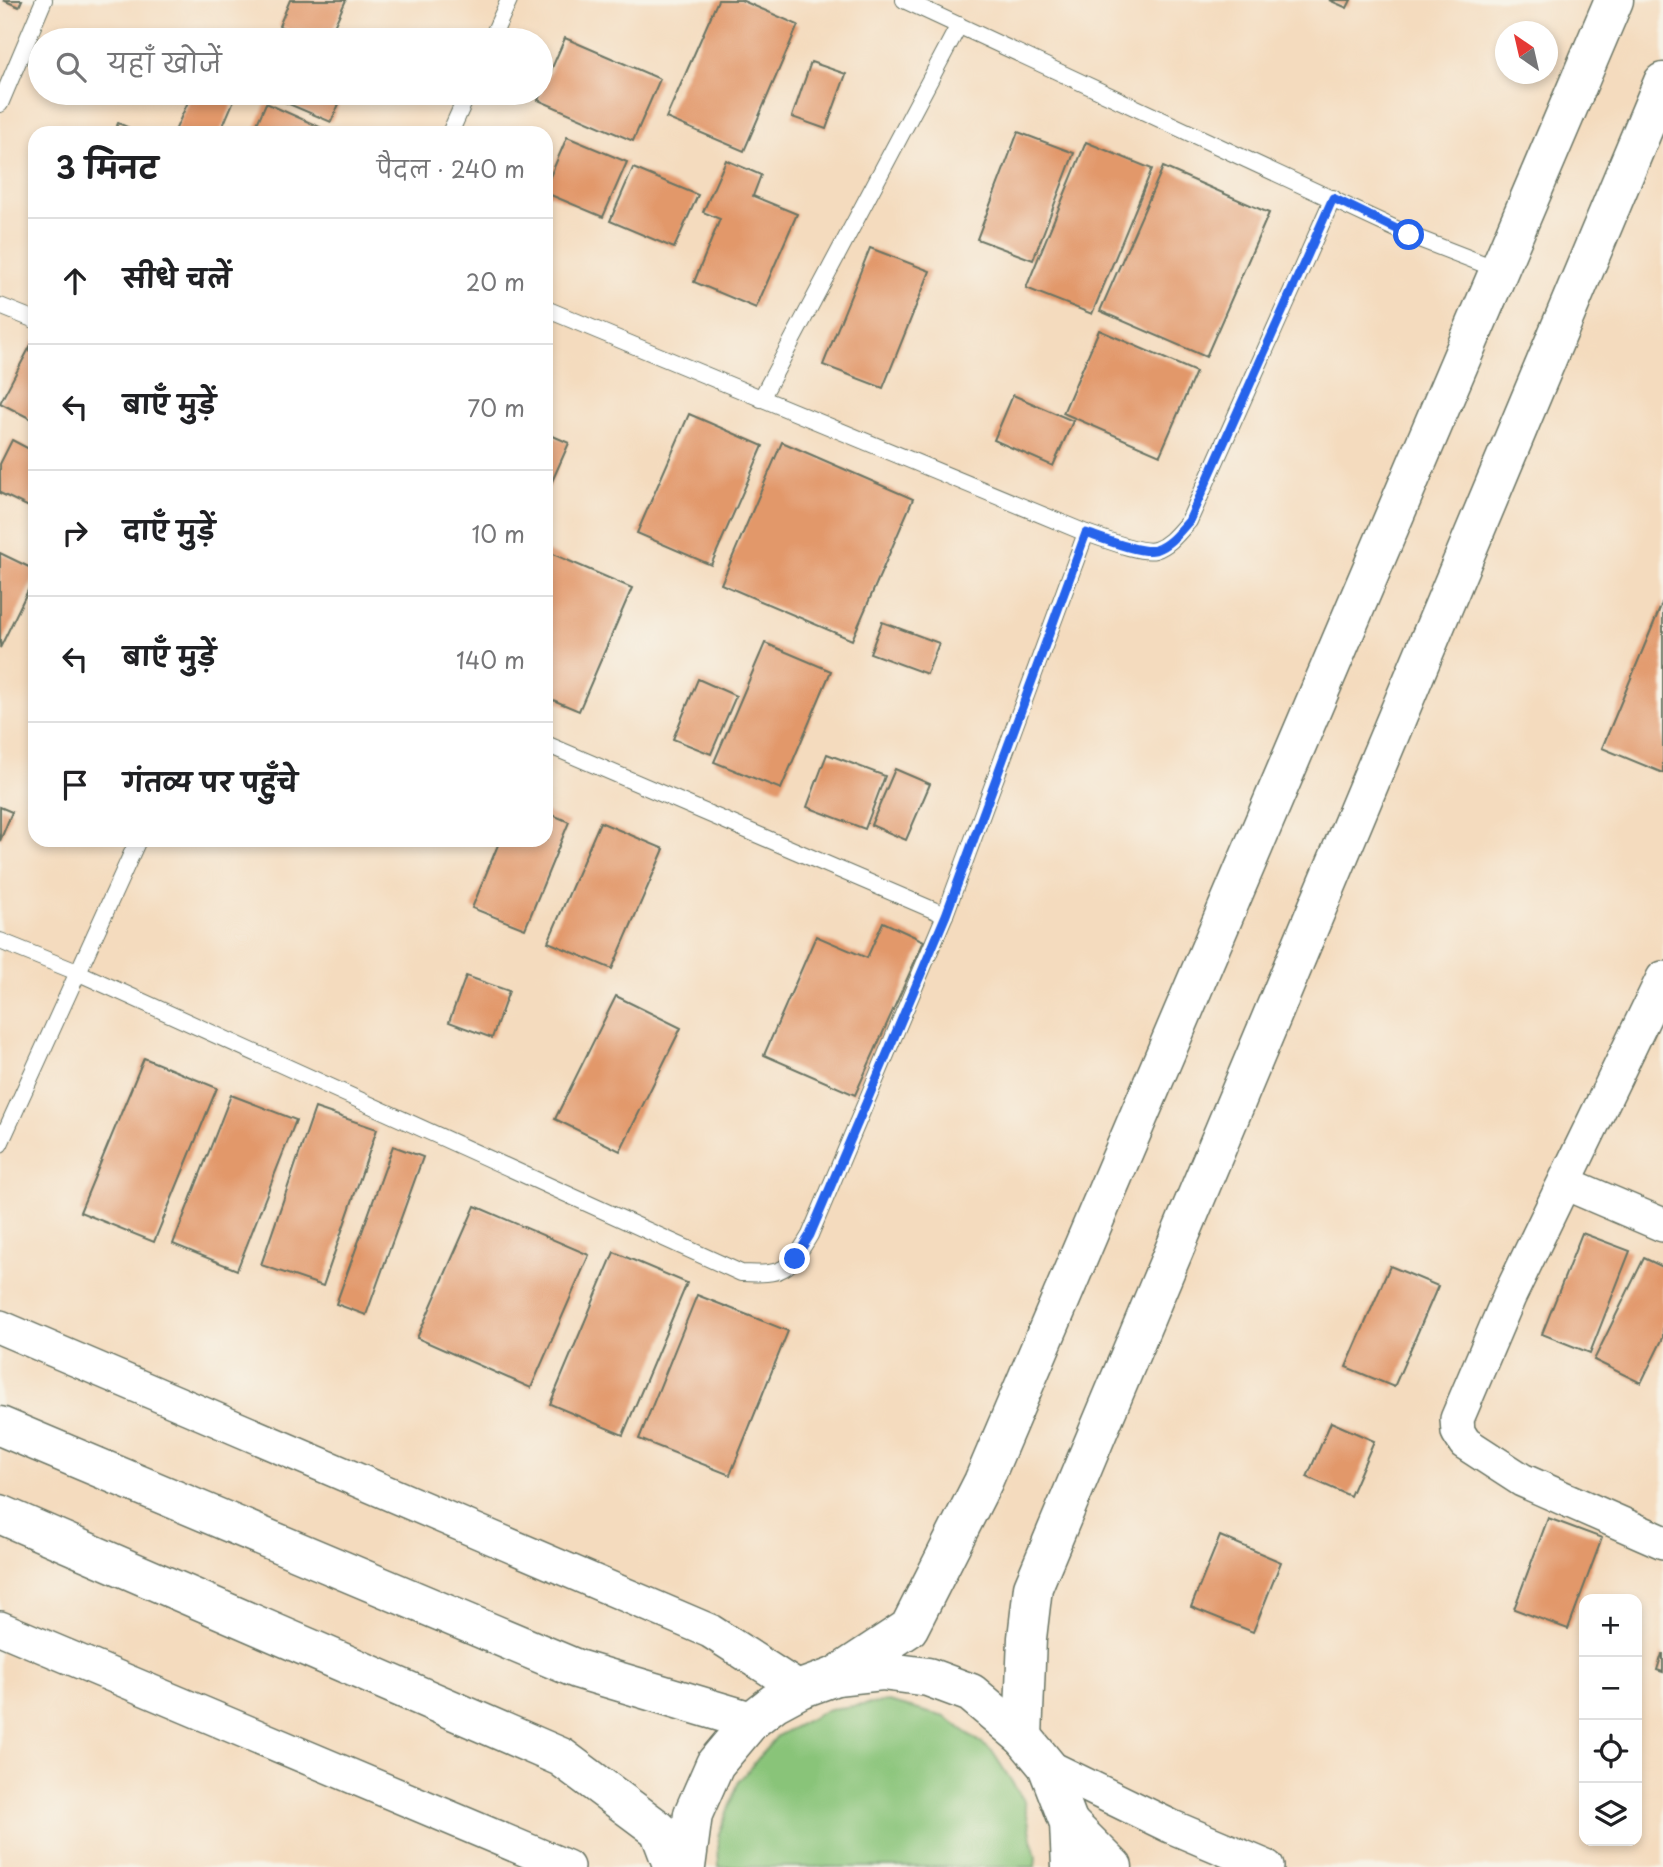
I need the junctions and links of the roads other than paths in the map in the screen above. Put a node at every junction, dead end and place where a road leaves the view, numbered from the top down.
1 (44, 0) edge
2 (509, 0) edge
3 (904, 0) edge
4 (1614, 0) edge
5 (958, 25) junction
6 (32, 28) edge
7 (496, 28) edge
8 (28, 38) edge
9 (1663, 82) edge
10 (0, 104) edge
11 (463, 105) edge
12 (453, 126) edge
13 (1333, 198) junction
14 (1499, 270) junction
15 (0, 306) edge
16 (553, 312) edge
17 (28, 317) edge
18 (761, 399) junction
19 (1086, 533) junction
20 (553, 747) edge
21 (135, 847) edge
22 (946, 915) junction
23 (0, 941) edge
24 (78, 972) junction
25 (1663, 978) edge
26 (0, 1144) edge
27 (1565, 1183) junction
28 (1663, 1225) edge
29 (0, 1327) edge
30 (0, 1426) edge
31 (0, 1514) edge
32 (1663, 1542) edge
33 (0, 1628) edge
34 (836, 1676) junction
35 (800, 1689) junction
36 (751, 1721) junction
37 (1023, 1737) junction
38 (1048, 1766) junction
39 (1069, 1823) junction
40 (566, 1867) edge
41 (673, 1867) edge
42 (686, 1867) edge
43 (1071, 1867) edge
44 (1113, 1867) edge
45 (1268, 1867) edge

1 - 6 lane
2 - 7 lane
3 - 5 lane
4 - 14 street
5 - 13 lane
5 - 18 lane
8 - 10 lane
9 - 37 street
11 - 12 lane
13 - 14 lane
13 - 19 lane
14 - 34 street
15 - 17 lane
16 - 18 lane
18 - 19 lane
19 - 22 lane
20 - 22 lane
21 - 24 lane
22 - 24 lane
23 - 24 lane
24 - 26 lane
25 - 27 street
27 - 28 street
27 - 32 street
29 - 35 street
30 - 36 street
31 - 41 street
33 - 40 street
34 - 35 street
34 - 37 street
35 - 36 street
36 - 42 street
37 - 38 street
38 - 39 street
38 - 45 street
39 - 43 street
39 - 44 street

